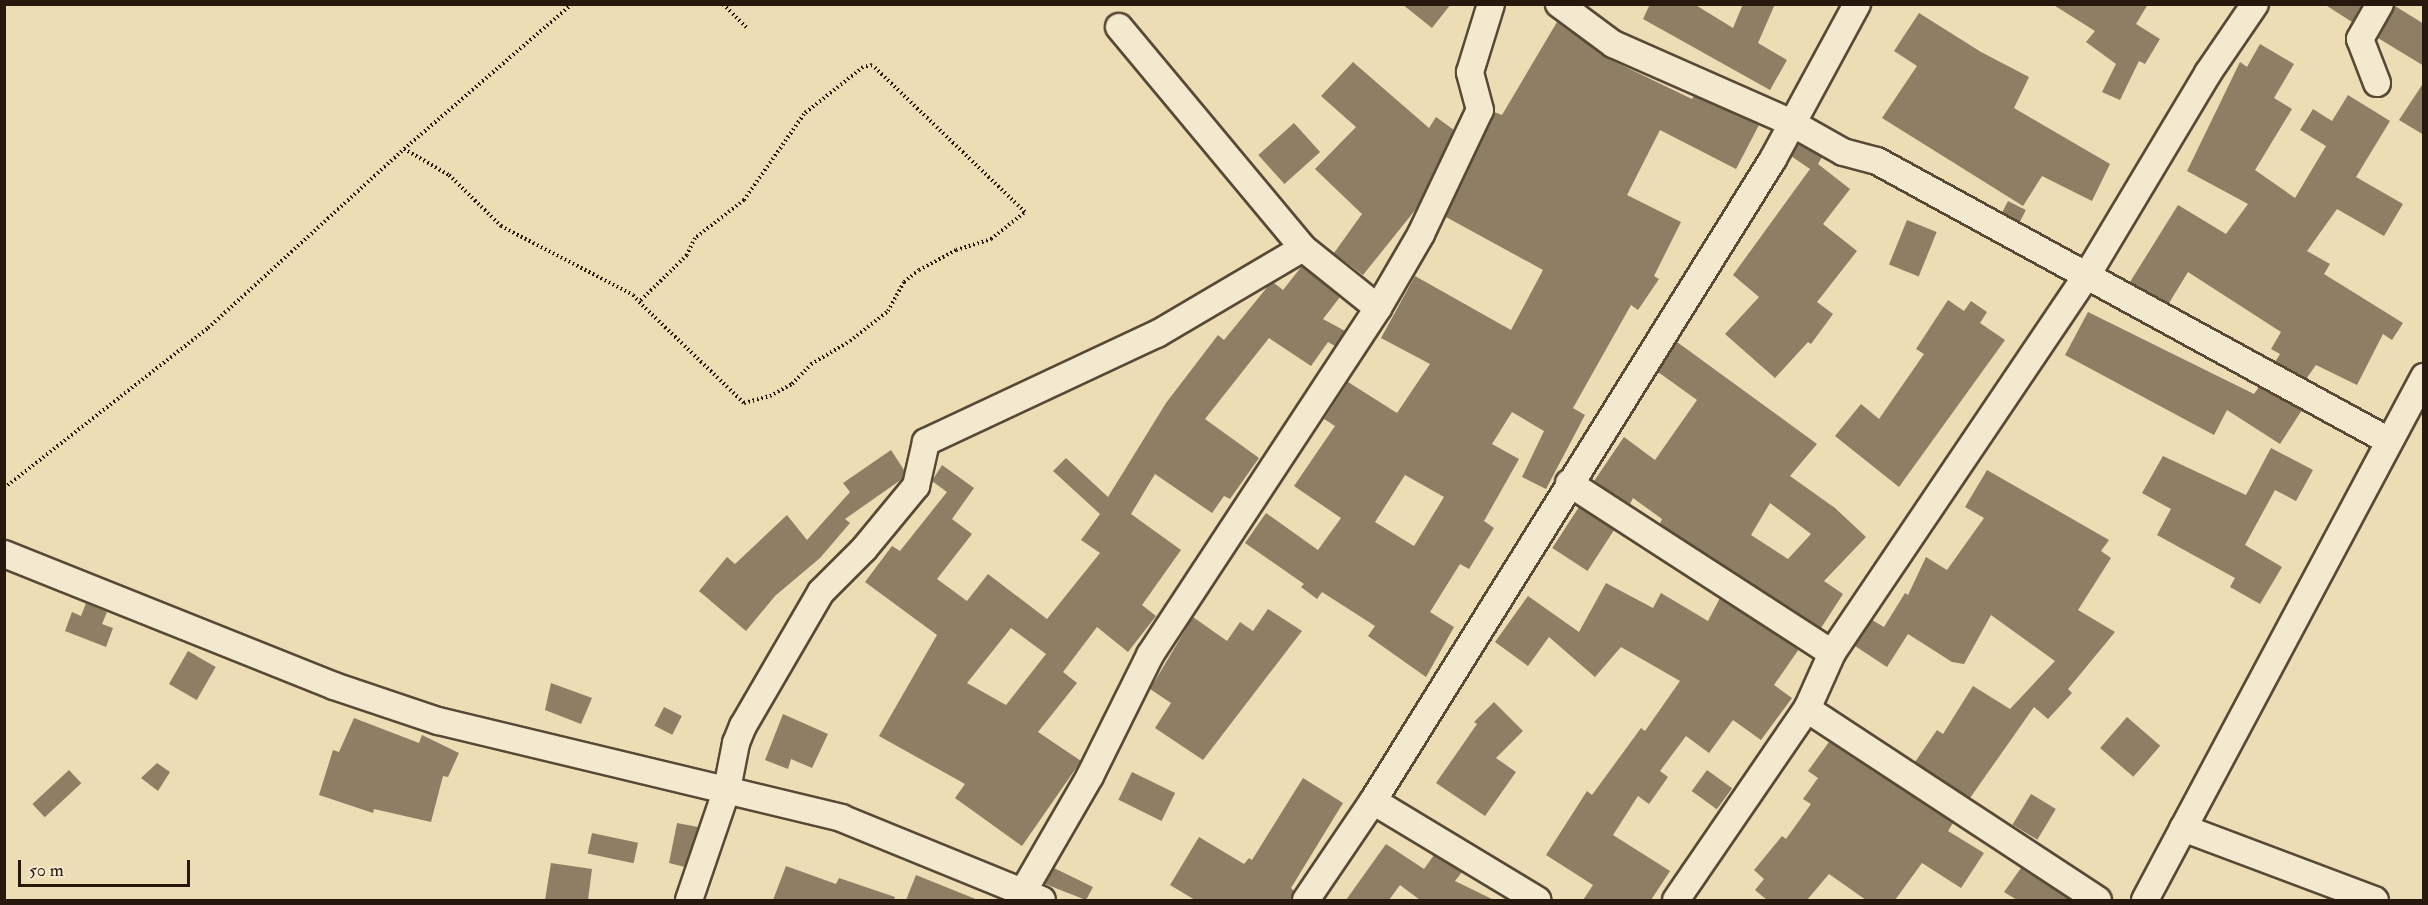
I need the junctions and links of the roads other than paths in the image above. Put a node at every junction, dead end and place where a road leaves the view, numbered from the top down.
1 (1491, 4) edge
2 (1559, 4) edge
3 (1857, 4) edge
4 (2255, 4) edge
5 (2380, 4) edge
6 (1119, 27) dead end
7 (2377, 83) dead end
8 (1790, 122) junction
9 (1303, 249) junction
10 (2086, 277) junction
11 (1378, 308) junction
12 (2424, 377) edge
13 (2389, 441) junction
14 (1569, 483) junction
15 (4, 554) edge
16 (1832, 653) junction
17 (1807, 709) junction
18 (727, 789) junction
19 (1373, 801) junction
20 (2183, 828) junction
21 (1031, 897) edge
22 (689, 900) edge
23 (1305, 900) edge
24 (1537, 900) edge
25 (1677, 900) edge
26 (2098, 900) edge
27 (2145, 900) edge
28 (2375, 900) edge

1 - 11 street
2 - 8 street
3 - 8 street
4 - 10 street
5 - 7 street
6 - 9 street
8 - 10 street
8 - 14 street
9 - 11 street
9 - 18 street
10 - 13 street
10 - 16 street
11 - 21 street
12 - 13 street
13 - 20 street
14 - 16 street
14 - 19 street
15 - 18 street
16 - 17 street
17 - 25 street
17 - 26 street
18 - 21 street
18 - 22 street
19 - 23 street
19 - 24 street
20 - 27 street
20 - 28 street

